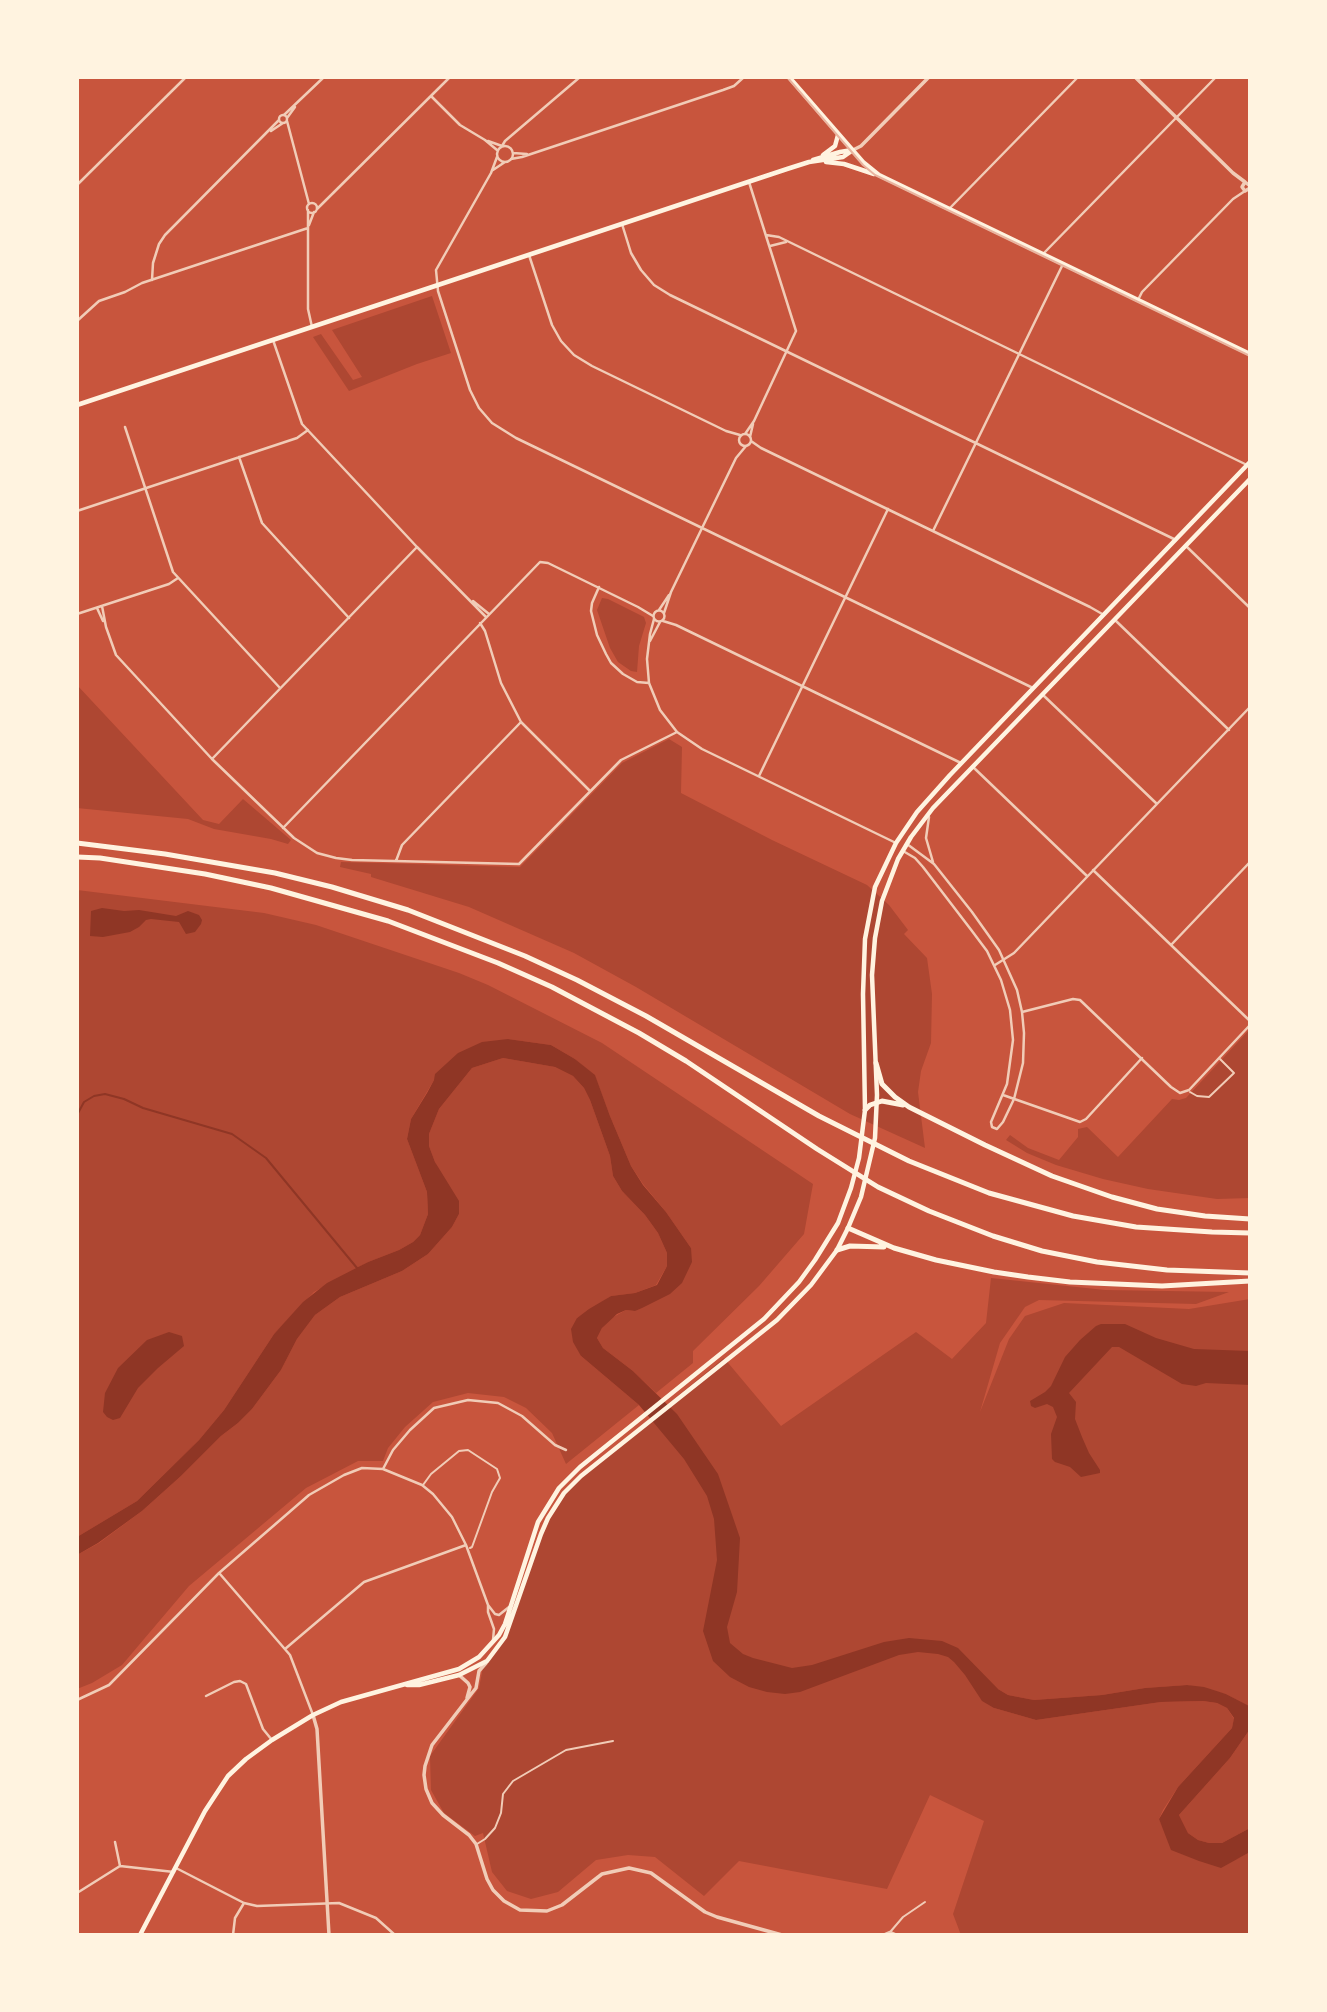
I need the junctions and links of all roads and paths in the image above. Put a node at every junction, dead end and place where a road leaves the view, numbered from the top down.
1 (186, 77) edge
2 (324, 77) edge
3 (450, 77) edge
4 (580, 77) edge
5 (744, 77) edge
6 (789, 77) edge
7 (929, 77) edge
8 (1079, 77) edge
9 (1135, 77) edge
10 (1216, 77) edge
11 (431, 96) junction
12 (1176, 118) junction
13 (284, 120) junction
14 (838, 134) junction
15 (514, 135) junction
16 (485, 140) junction
17 (502, 146) junction
18 (508, 146) junction
19 (497, 150) junction
20 (853, 150) junction
21 (513, 153) junction
22 (531, 154) junction
23 (497, 157) junction
24 (820, 157) junction
25 (511, 159) junction
26 (505, 162) junction
27 (814, 162) junction
28 (803, 164) junction
29 (491, 173) junction
30 (885, 178) junction
31 (749, 182) junction
32 (77, 185) edge
33 (1247, 187) edge
34 (327, 198) junction
35 (312, 203) junction
36 (317, 209) junction
37 (949, 209) junction
38 (308, 210) junction
39 (314, 212) junction
40 (622, 224) junction
41 (309, 228) junction
42 (766, 235) junction
43 (786, 242) junction
44 (770, 246) junction
45 (1043, 254) junction
46 (529, 255) junction
47 (1063, 264) junction
48 (152, 280) junction
49 (438, 285) junction
50 (1138, 300) junction
51 (77, 321) edge
52 (312, 327) junction
53 (273, 340) junction
54 (788, 352) junction
55 (1250, 354) edge
56 (1019, 355) junction
57 (77, 405) edge
58 (754, 421) junction
59 (125, 427) dead end
60 (308, 430) junction
61 (726, 431) junction
62 (743, 435) junction
63 (739, 441) junction
64 (749, 442) junction
65 (976, 443) junction
66 (239, 457) junction
67 (736, 458) junction
68 (1248, 463) edge
69 (1250, 479) edge
70 (145, 488) junction
71 (888, 509) junction
72 (77, 511) edge
73 (702, 528) junction
74 (933, 531) junction
75 (1176, 540) junction
76 (1185, 546) junction
77 (417, 547) junction
78 (1146, 572) junction
79 (178, 578) junction
80 (1153, 580) junction
81 (599, 587) junction
82 (671, 593) junction
83 (845, 598) junction
84 (102, 606) junction
85 (97, 607) junction
86 (1250, 608) edge
87 (77, 614) edge
88 (656, 614) junction
89 (488, 615) junction
90 (1104, 615) junction
91 (349, 618) junction
92 (663, 618) junction
93 (1114, 620) junction
94 (480, 623) junction
95 (106, 627) junction
96 (649, 644) junction
97 (649, 683) junction
98 (803, 686) junction
99 (280, 688) junction
100 (1033, 688) junction
101 (1042, 694) junction
102 (1250, 707) edge
103 (521, 722) junction
104 (997, 726) junction
105 (1228, 730) junction
106 (677, 732) junction
107 (1005, 733) junction
108 (212, 759) junction
109 (961, 763) junction
110 (972, 766) junction
111 (759, 776) junction
112 (590, 791) junction
113 (1157, 804) junction
114 (931, 811) junction
115 (283, 828) junction
116 (77, 843) edge
117 (895, 843) junction
118 (907, 844) junction
119 (902, 850) junction
120 (77, 857) edge
121 (396, 862) junction
122 (1250, 862) edge
123 (934, 864) junction
124 (1093, 870) junction
125 (1087, 876) junction
126 (1171, 945) junction
127 (1004, 960) junction
128 (995, 965) junction
129 (1022, 1012) junction
130 (1250, 1023) edge
131 (1142, 1058) junction
132 (1219, 1058) junction
133 (876, 1063) junction
134 (1189, 1090) junction
135 (1003, 1095) junction
136 (1014, 1099) junction
137 (876, 1102) junction
138 (909, 1107) junction
139 (865, 1110) junction
140 (1250, 1219) edge
141 (839, 1221) junction
142 (849, 1226) junction
143 (1250, 1233) edge
144 (894, 1248) junction
145 (837, 1250) junction
146 (1250, 1273) edge
147 (1250, 1281) edge
148 (799, 1282) junction
149 (811, 1285) junction
150 (566, 1450) dead end
151 (383, 1469) junction
152 (422, 1485) junction
153 (466, 1547) junction
154 (219, 1573) junction
155 (511, 1604) junction
156 (488, 1605) junction
157 (492, 1643) junction
158 (285, 1649) junction
159 (487, 1661) junction
160 (459, 1675) junction
161 (406, 1685) junction
162 (205, 1696) dead end
163 (77, 1700) edge
164 (466, 1700) junction
165 (313, 1715) junction
166 (272, 1740) junction
167 (613, 1741) dead end
168 (115, 1842) dead end
169 (476, 1844) junction
170 (121, 1866) junction
171 (175, 1870) junction
172 (77, 1893) edge
173 (925, 1902) dead end
174 (244, 1903) junction
175 (327, 1903) junction
176 (890, 1932) junction
177 (769, 1933) edge
178 (140, 1935) edge
179 (233, 1935) edge
180 (329, 1935) edge
181 (396, 1935) edge
182 (782, 1935) edge
183 (883, 1935) edge
184 (897, 1935) edge

1 - 32 street
2 - 13 street
3 - 11 street
4 - 15 street
5 - 22 street
6 - 14 main road
7 - 20 street
8 - 37 street
9 - 12 street
10 - 12 street
11 - 16 street
11 - 34 street
12 - 33 street
12 - 45 street
13 - 35 street
13 - 48 street
14 - 20 main road
14 - 24 main road
15 - 17 street
15 - 18 street
16 - 17 street
16 - 19 street
17 - 18 street
17 - 19 street
18 - 21 street
19 - 23 street
20 - 24 main road
20 - 27 main road
20 - 30 main road
21 - 22 street
21 - 25 street
22 - 25 street
23 - 26 street
23 - 29 street
24 - 28 main road
25 - 26 street
26 - 29 street
27 - 28 main road
27 - 30 main road
28 - 31 main road
29 - 49 street
30 - 37 main road
31 - 40 main road
31 - 42 street
33 - 50 street
34 - 35 street
34 - 36 street
35 - 36 street
35 - 38 street
36 - 39 street
37 - 45 main road
38 - 39 street
38 - 41 street
39 - 41 street
40 - 46 main road
40 - 54 street
41 - 48 street
41 - 52 street
42 - 43 street
42 - 44 street
43 - 44 street
43 - 56 street
44 - 54 street
45 - 47 main road
46 - 49 main road
46 - 61 street
47 - 50 main road
47 - 56 street
48 - 51 street
49 - 52 main road
49 - 73 street
50 - 55 main road
52 - 53 main road
53 - 57 main road
53 - 60 street
54 - 58 street
54 - 65 street
56 - 65 street
56 - 68 street
58 - 62 street
58 - 64 street
59 - 70 street
60 - 66 street
60 - 77 street
61 - 62 street
61 - 63 street
62 - 63 street
62 - 64 street
63 - 64 street
63 - 67 street
64 - 67 street
64 - 71 street
65 - 74 street
65 - 75 street
66 - 70 street
66 - 91 street
67 - 73 street
68 - 75 main road
69 - 76 main road
70 - 72 street
70 - 79 street
71 - 74 street
71 - 83 street
73 - 82 street
73 - 83 street
74 - 90 street
75 - 78 main road
76 - 80 main road
76 - 86 street
77 - 89 street
77 - 91 street
78 - 80 main road
78 - 90 main road
79 - 84 street
79 - 99 street
80 - 93 main road
81 - 88 street
81 - 89 street
81 - 97 street
82 - 88 street
82 - 92 street
83 - 98 street
83 - 100 street
84 - 85 street
84 - 95 street
85 - 87 street
85 - 95 street
88 - 92 street
88 - 92 street
88 - 96 street
89 - 94 street
90 - 100 main road
91 - 99 street
92 - 96 street
92 - 98 street
93 - 101 main road
93 - 105 street
94 - 103 street
94 - 115 street
95 - 108 street
96 - 97 street
97 - 106 street
98 - 109 street
98 - 111 street
99 - 108 street
100 - 104 main road
101 - 107 main road
101 - 113 street
102 - 105 street
103 - 112 street
103 - 121 street
104 - 107 main road
104 - 109 main road
105 - 113 street
106 - 111 street
106 - 112 street
107 - 110 main road
108 - 115 street
109 - 117 main road
110 - 114 main road
110 - 125 street
111 - 117 street
112 - 121 street
113 - 124 street
114 - 118 main road
114 - 123 street
115 - 121 street
116 - 143 highway
117 - 118 main road
117 - 119 main road
117 - 139 main road
118 - 119 main road
118 - 123 street
119 - 128 street
119 - 133 main road
120 - 146 highway
122 - 126 street
123 - 127 street
124 - 125 street
124 - 126 street
125 - 127 street
126 - 130 street
127 - 128 street
127 - 129 street
128 - 135 street
129 - 131 street
129 - 136 street
130 - 132 street
131 - 134 street
131 - 136 street
132 - 134 street
132 - 134 lane
133 - 137 main road
133 - 138 highway
135 - 136 street
135 - 136 street
137 - 138 highway
137 - 139 highway
137 - 142 main road
138 - 140 highway
139 - 141 main road
141 - 142 main road
141 - 148 main road
142 - 144 highway
142 - 145 main road
144 - 145 highway
144 - 147 highway
145 - 149 main road
148 - 149 main road
148 - 155 main road
149 - 159 main road
150 - 151 street
151 - 152 street
151 - 154 street
152 - 153 street
152 - 153 lane
153 - 156 street
153 - 158 street
154 - 158 street
154 - 163 street
155 - 156 street
155 - 157 main road
156 - 157 street
157 - 161 main road
158 - 165 street
159 - 160 main road
159 - 164 street
160 - 161 main road
160 - 164 street
161 - 165 main road
162 - 166 street
164 - 169 street
165 - 166 main road
165 - 175 street
166 - 171 main road
167 - 169 lane
168 - 170 street
169 - 177 street
170 - 171 street
170 - 172 street
171 - 174 street
171 - 178 main road
173 - 176 lane
174 - 175 street
174 - 179 street
175 - 180 street
175 - 181 street
176 - 183 street
176 - 184 street
177 - 182 street

